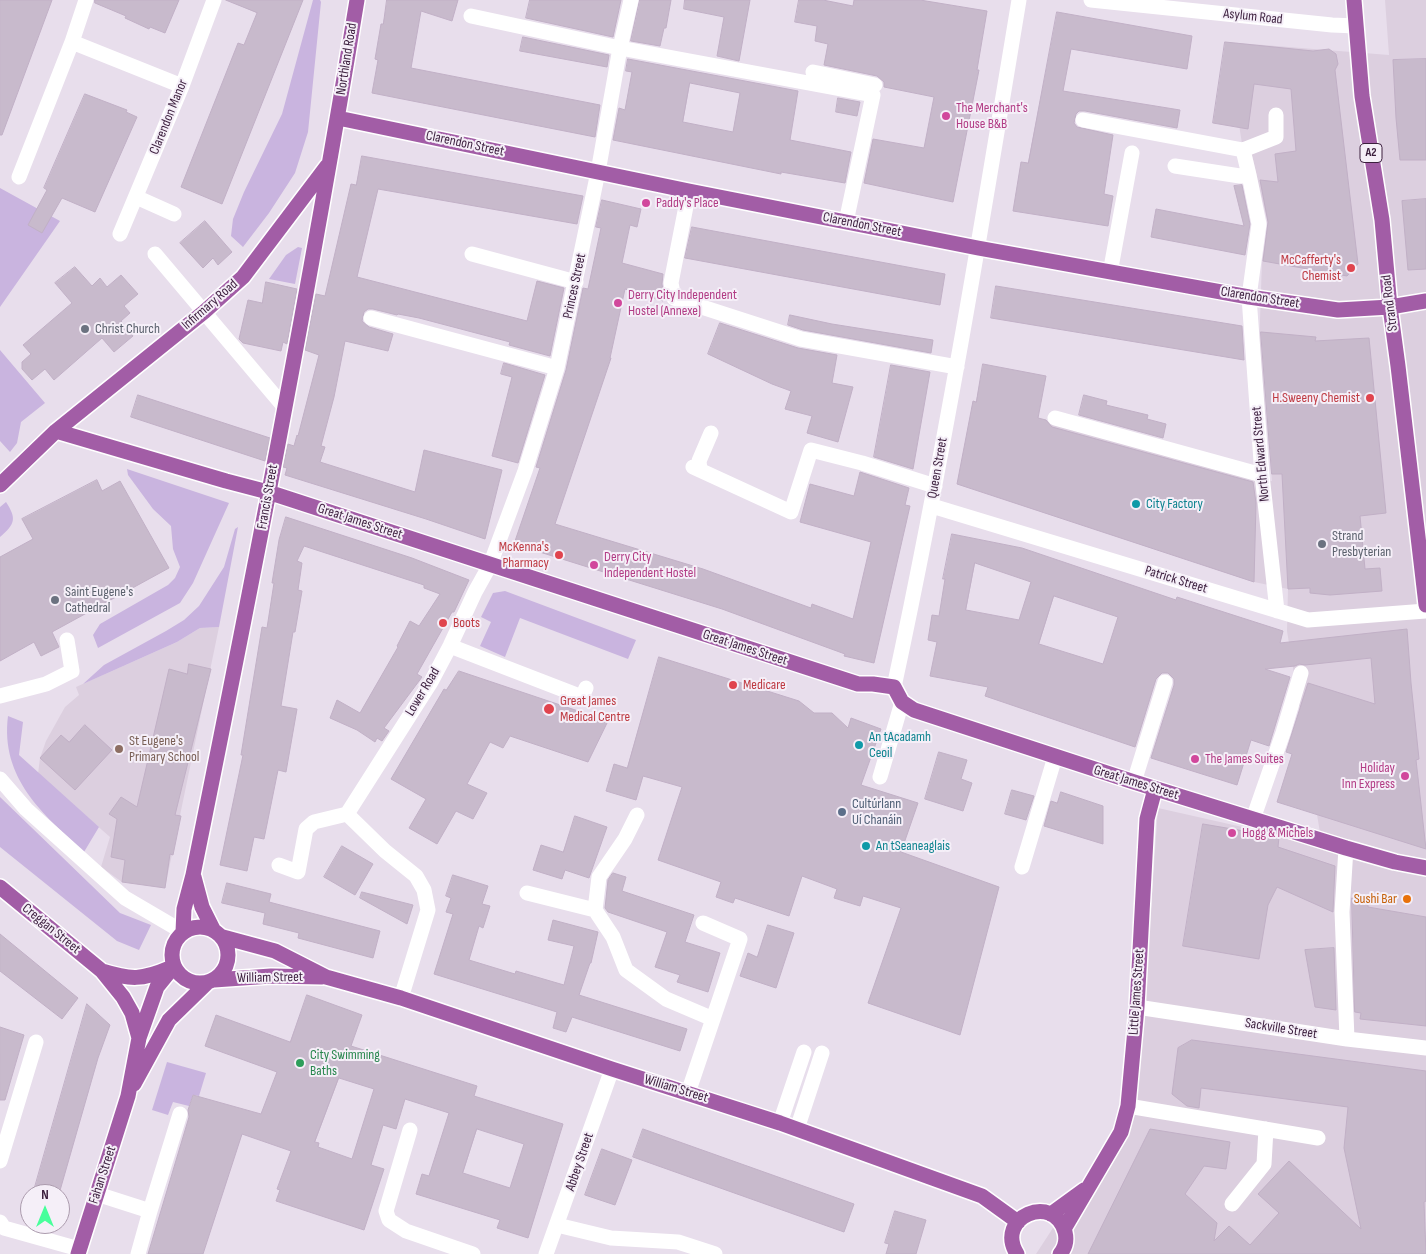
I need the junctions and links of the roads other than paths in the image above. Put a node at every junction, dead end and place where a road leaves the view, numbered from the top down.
1 (86, 0) edge
2 (214, 0) edge
3 (357, 0) edge
4 (631, 0) edge
5 (1019, 0) edge
6 (1091, 0) edge
7 (1354, 0) edge
8 (471, 16) dead end
9 (1356, 26) junction
10 (72, 42) junction
11 (620, 48) junction
12 (813, 72) dead end
13 (875, 84) junction
14 (182, 86) junction
15 (1276, 115) dead end
16 (338, 118) junction
17 (1084, 120) dead end
18 (1243, 150) junction
19 (1132, 153) dead end
20 (329, 163) junction
21 (1175, 166) dead end
22 (598, 172) junction
23 (1249, 175) junction
24 (19, 177) dead end
25 (689, 191) junction
26 (136, 198) junction
27 (174, 214) dead end
28 (846, 222) junction
29 (120, 234) dead end
30 (978, 248) junction
31 (155, 254) dead end
32 (472, 254) dead end
33 (1110, 273) junction
34 (576, 282) junction
35 (1249, 297) junction
36 (1426, 301) edge
37 (1390, 307) junction
38 (204, 312) junction
39 (371, 318) dead end
40 (557, 368) junction
41 (957, 368) junction
42 (285, 408) junction
43 (1055, 418) dead end
44 (56, 431) junction
45 (711, 434) dead end
46 (1262, 475) junction
47 (0, 484) edge
48 (936, 486) junction
49 (268, 492) junction
50 (932, 506) junction
51 (490, 565) junction
52 (1426, 605) edge
53 (1277, 611) junction
54 (1426, 611) edge
55 (67, 640) dead end
56 (450, 646) junction
57 (1301, 673) dead end
58 (1165, 682) dead end
59 (586, 688) dead end
60 (894, 688) junction
61 (0, 696) edge
62 (902, 702) junction
63 (1056, 757) junction
64 (880, 777) dead end
65 (0, 779) edge
66 (1134, 782) junction
67 (1155, 789) junction
68 (347, 814) junction
69 (638, 815) dead end
70 (1253, 819) junction
71 (1346, 848) junction
72 (279, 866) dead end
73 (1022, 867) dead end
74 (1424, 867) edge
75 (193, 875) junction
76 (0, 887) edge
77 (526, 893) dead end
78 (595, 910) junction
79 (704, 923) dead end
80 (183, 932) junction
81 (218, 933) junction
82 (174, 966) junction
83 (102, 971) junction
84 (326, 977) junction
85 (210, 981) junction
86 (401, 998) junction
87 (1137, 1007) junction
88 (713, 1019) junction
89 (139, 1038) junction
90 (1347, 1039) junction
91 (36, 1042) dead end
92 (1426, 1048) edge
93 (804, 1052) dead end
94 (822, 1054) dead end
95 (612, 1069) junction
96 (688, 1093) junction
97 (128, 1096) junction
98 (1128, 1106) junction
99 (180, 1114) dead end
100 (780, 1122) junction
101 (797, 1129) junction
102 (1266, 1129) junction
103 (410, 1130) dead end
104 (1318, 1138) dead end
105 (0, 1161) edge
106 (1089, 1186) junction
107 (97, 1194) junction
108 (1232, 1204) dead end
109 (150, 1211) junction
110 (1051, 1214) junction
111 (0, 1222) edge
112 (1018, 1222) junction
113 (557, 1225) junction
114 (1064, 1229) junction
115 (639, 1247) edge
116 (79, 1251) edge
117 (138, 1254) edge
118 (473, 1254) edge
119 (546, 1254) edge
120 (715, 1254) edge
121 (1018, 1254) edge
122 (1060, 1254) edge

1 - 10 street
2 - 14 street, Clarendon Manor
3 - 16 main road, Northland Road
4 - 11 street, Princes Street
5 - 30 street, Queen Street
6 - 9 street, Asylum Road
7 - 9 main road, Strand Road / A2
8 - 11 street
9 - 37 main road, Strand Road / A2
10 - 14 street
10 - 24 street
11 - 13 street
11 - 22 street, Princes Street
12 - 13 street
13 - 28 street
14 - 26 street, Clarendon Manor
15 - 18 street
16 - 20 main road, Francis Street
16 - 22 main road, Clarendon Street
17 - 18 street
18 - 23 street, North Edward Street
19 - 33 street
20 - 38 main road, Infirmary Road
20 - 42 main road, Francis Street
21 - 23 street
22 - 25 main road, Clarendon Street
22 - 34 street, Princes Street
23 - 35 street, North Edward Street
25 - 28 main road, Clarendon Street
25 - 41 street
26 - 27 street
26 - 29 street, Clarendon Manor
28 - 30 main road, Clarendon Street
30 - 33 main road, Clarendon Street
30 - 41 street, Queen Street
31 - 38 street
32 - 34 street
33 - 35 main road, Clarendon Street
34 - 40 street, Princes Street
35 - 37 main road, Clarendon Street
35 - 46 street, North Edward Street
36 - 37 main road, Clarendon Street
37 - 52 main road, Strand Road / A2
38 - 42 street
38 - 44 main road, Infirmary Road
39 - 40 street
40 - 51 street, Princes Street
41 - 48 street, Queen Street
42 - 49 main road, Francis Street
43 - 46 street
44 - 47 main road, Infirmary Road
44 - 49 main road, Great James Street
45 - 48 street
46 - 53 street, North Edward Street
48 - 50 street, Queen Street
49 - 51 main road, Great James Street
49 - 75 main road, Francis Street
50 - 53 street, Patrick Street
50 - 60 street, Queen Street
51 - 56 street, Lower Road
51 - 60 main road, Great James Street
53 - 54 street, Patrick Street
55 - 61 street
56 - 59 street
56 - 68 street, Lower Road
57 - 70 street
58 - 66 street
60 - 62 main road
62 - 63 main road, Great James Street
62 - 64 street
63 - 66 main road, Great James Street
63 - 73 street
65 - 80 street
66 - 67 main road, Great James Street
67 - 70 main road, Great James Street
67 - 87 main road, Little James Street
68 - 72 street
68 - 86 street
69 - 78 street
70 - 71 main road, Great James Street
71 - 74 main road, Great James Street
71 - 90 street
75 - 80 main road, Francis Street
75 - 81 main road, Francis Street
76 - 83 main road, Creggan Street
77 - 78 street
78 - 88 street
79 - 88 street
80 - 81 main road
80 - 82 main road
81 - 84 main road, William Street
81 - 85 main road
82 - 83 main road, Creggan Street
82 - 85 main road
82 - 89 main road, Fahan Street
83 - 89 main road, Creggan Street
84 - 85 main road, William Street
84 - 86 main road, William Street
85 - 97 main road, Fahan Street
86 - 95 main road, William Street
87 - 90 street, Sackville Street
87 - 98 main road, Little James Street
88 - 96 street
89 - 97 main road, Fahan Street
90 - 92 street, Sackville Street
91 - 105 street
93 - 100 street
94 - 101 street
95 - 96 main road, William Street
95 - 113 street, Abbey Street
96 - 100 main road, William Street
97 - 107 main road, Fahan Street
98 - 102 street
98 - 106 main road, Little James Street
99 - 109 street
100 - 101 main road, William Street
101 - 112 main road, William Street
102 - 104 street
102 - 108 street
103 - 118 street
106 - 110 main road, Little James Street
106 - 114 main road, Little James Street
107 - 109 street
107 - 116 main road, Fahan Street
109 - 117 street
110 - 112 main road
110 - 114 main road
111 - 116 street
112 - 121 main road
113 - 115 street
113 - 119 street, Abbey Street
114 - 122 main road
115 - 120 street

